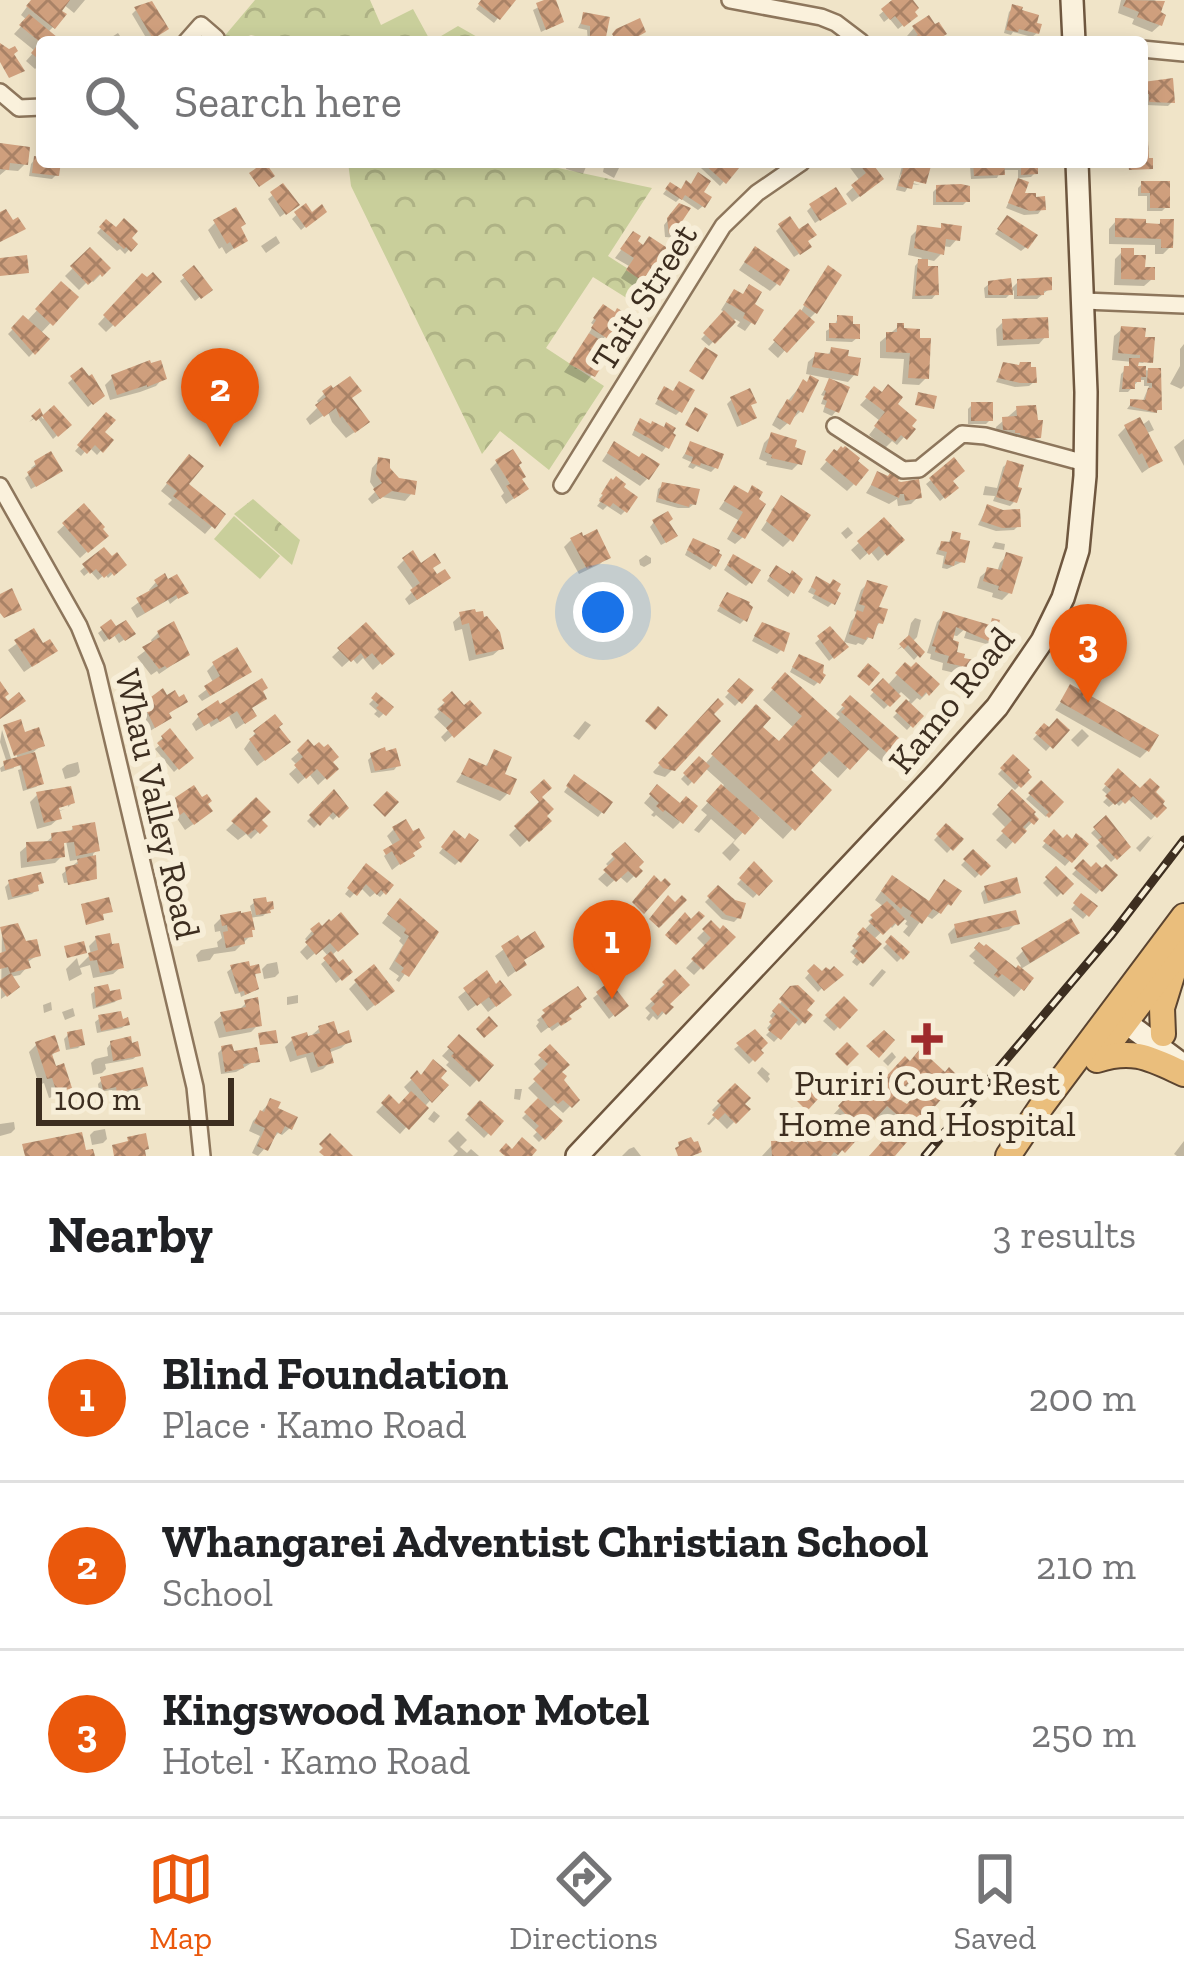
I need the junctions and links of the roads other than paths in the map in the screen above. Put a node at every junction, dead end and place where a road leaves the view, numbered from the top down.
1 (730, 0) edge
2 (1072, 0) edge
3 (191, 36) edge
4 (214, 36) edge
5 (853, 36) edge
6 (1076, 36) edge
7 (1148, 50) edge
8 (1184, 53) edge
9 (0, 92) edge
10 (36, 107) edge
11 (793, 168) edge
12 (1077, 168) edge
13 (1084, 301) junction
14 (1184, 305) edge
15 (835, 426) dead end
16 (1085, 463) junction
17 (562, 485) dead end
18 (0, 486) edge
19 (1184, 916) edge
20 (1183, 946) edge
21 (1123, 1012) junction
22 (1163, 1034) junction
23 (1184, 1050) edge
24 (1097, 1060) junction
25 (1184, 1070) edge
26 (202, 1156) edge
27 (578, 1156) edge
28 (1008, 1156) edge
29 (1027, 1156) edge

1 - 5 street
2 - 6 main road
3 - 4 street
7 - 8 street
9 - 10 street
11 - 17 street, Tait Street
12 - 13 main road, Kamo Road
13 - 14 street
13 - 16 main road, Kamo Road
15 - 16 street
16 - 27 main road, Kamo Road
18 - 26 street, Whau Valley Road
19 - 21 highway
20 - 21 highway
20 - 22 highway
21 - 22 main road
21 - 24 highway
21 - 25 main road
21 - 28 highway
22 - 23 main road
24 - 25 highway
24 - 29 highway

